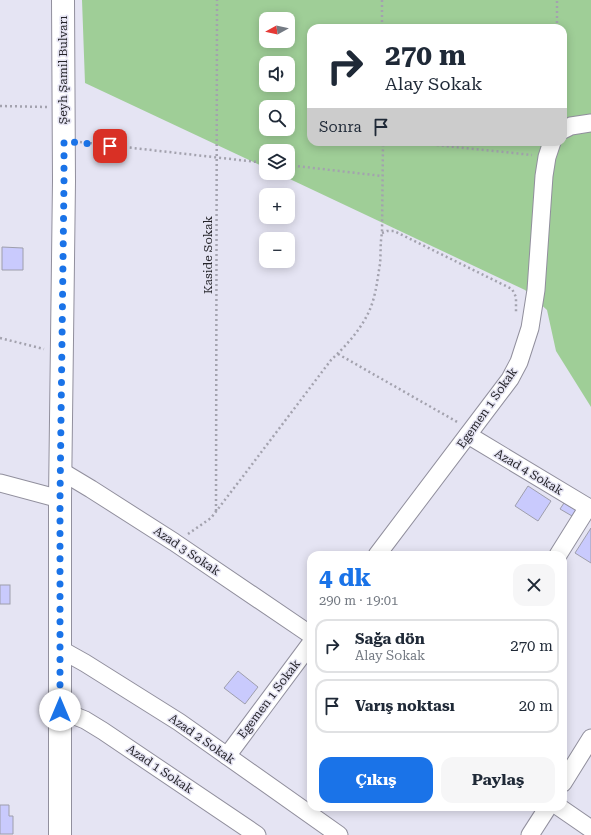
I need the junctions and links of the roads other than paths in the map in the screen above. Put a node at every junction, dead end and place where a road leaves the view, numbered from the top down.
1 (63, 0) edge
2 (591, 123) edge
3 (567, 128) edge
4 (550, 149) edge
5 (469, 433) junction
6 (61, 471) junction
7 (0, 483) edge
8 (60, 499) junction
9 (590, 508) edge
10 (380, 551) edge
11 (561, 551) edge
12 (307, 632) edge
13 (307, 648) edge
14 (60, 649) junction
15 (60, 710) junction
16 (591, 738) edge
17 (226, 756) junction
18 (567, 777) edge
19 (545, 811) edge
20 (565, 811) edge
21 (591, 829) edge
22 (60, 835) edge
23 (257, 835) edge
24 (339, 835) edge
25 (530, 835) edge

1 - 6 main road, Şeyh Şamil Bulvarı
2 - 3 street
4 - 5 street, Egemen 1 Sokak
5 - 9 street, Azad 4 Sokak
5 - 10 street, Egemen 1 Sokak
6 - 8 main road, Şeyh Şamil Bulvarı
6 - 12 street, Azad 3 Sokak
7 - 8 street
8 - 14 main road, Şeyh Şamil Bulvarı
9 - 11 street
13 - 17 street, Egemen 1 Sokak
14 - 15 main road, Şeyh Şamil Bulvarı
14 - 17 street, Azad 2 Sokak
15 - 22 main road, Şeyh Şamil Bulvarı
15 - 23 street, Azad 1 Sokak
16 - 18 street
17 - 24 street, Azad 2 Sokak
19 - 25 street
20 - 21 street

